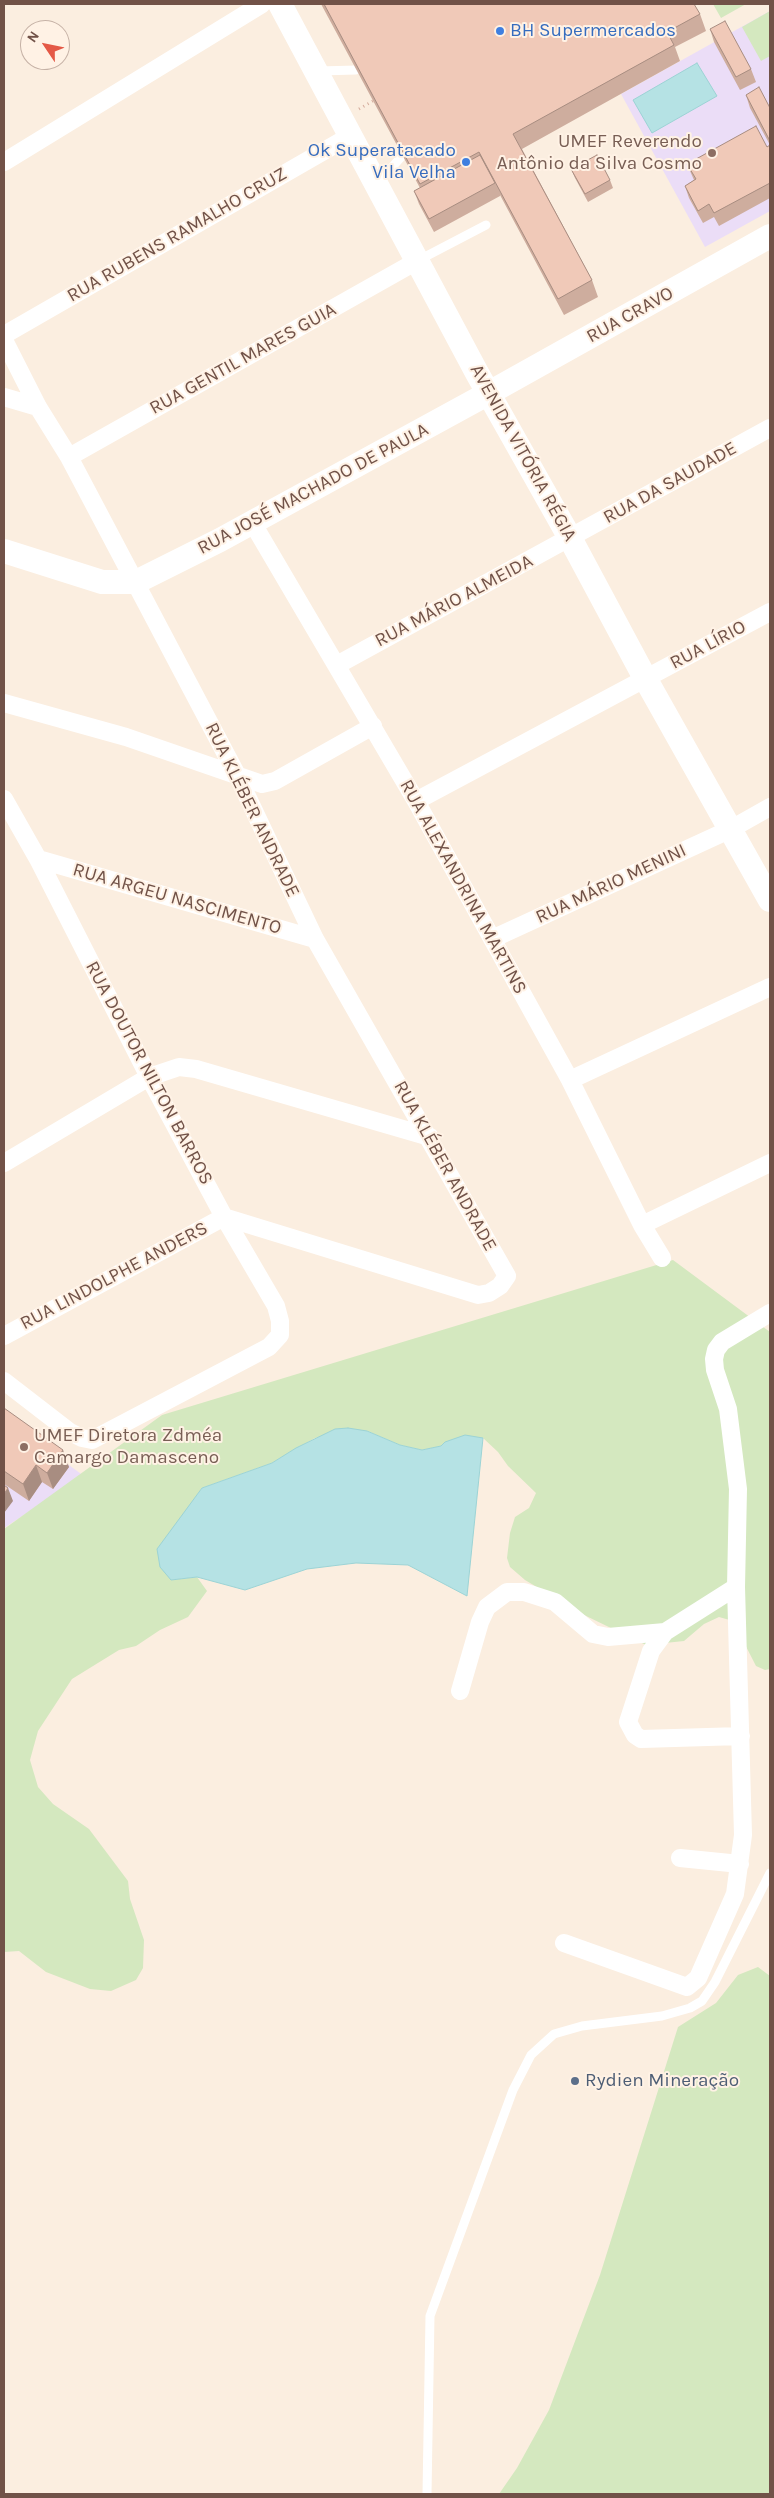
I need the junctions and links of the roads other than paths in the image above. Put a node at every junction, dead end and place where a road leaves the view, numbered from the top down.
1 (262, 4) edge
2 (280, 4) edge
3 (356, 70) edge
4 (316, 71) junction
5 (350, 136) junction
6 (402, 156) edge
7 (4, 162) edge
8 (376, 184) junction
9 (486, 225) dead end
10 (770, 236) edge
11 (417, 261) junction
12 (4, 335) edge
13 (4, 340) edge
14 (489, 393) junction
15 (4, 397) edge
16 (38, 407) junction
17 (770, 428) edge
18 (69, 457) junction
19 (252, 522) junction
20 (570, 538) junction
21 (4, 551) edge
22 (136, 582) junction
23 (770, 612) edge
24 (337, 664) junction
25 (645, 678) junction
26 (4, 703) edge
27 (372, 726) junction
28 (238, 777) junction
29 (4, 799) edge
30 (416, 801) junction
31 (770, 807) edge
32 (731, 829) junction
33 (38, 858) junction
34 (770, 900) edge
35 (315, 939) junction
36 (492, 939) junction
37 (770, 987) edge
38 (149, 1077) junction
39 (570, 1080) junction
40 (430, 1137) junction
41 (5, 1159) edge
42 (770, 1163) edge
43 (224, 1217) junction
44 (642, 1225) junction
45 (662, 1258) dead end
46 (770, 1313) edge
47 (4, 1336) edge
48 (4, 1381) edge
49 (736, 1587) junction
50 (665, 1632) junction
51 (460, 1691) dead end
52 (740, 1736) junction
53 (680, 1858) dead end
54 (740, 1864) junction
55 (770, 1873) edge
56 (564, 1943) dead end
57 (427, 2494) edge

1 - 7 street
2 - 4 street, AVENIDA VITÓRIA RÉGIA
3 - 4 lane
4 - 5 street, AVENIDA VITÓRIA RÉGIA
5 - 8 street, AVENIDA VITÓRIA RÉGIA
5 - 12 street, RUA RUBENS RAMALHO CRUZ
6 - 8 lane
8 - 11 street, AVENIDA VITÓRIA RÉGIA
9 - 11 lane
10 - 14 street, RUA CRAVO
11 - 14 street, AVENIDA VITÓRIA RÉGIA
11 - 18 street, RUA GENTIL MARES GUIA
13 - 16 street, RUA KLÉBER ANDRADE
14 - 19 street, RUA JOSÉ MACHADO DE PAULA
14 - 20 street, AVENIDA VITÓRIA RÉGIA
15 - 16 street
16 - 18 street, RUA KLÉBER ANDRADE
17 - 20 street, RUA DA SAUDADE
18 - 22 street, RUA KLÉBER ANDRADE
19 - 22 street, RUA JOSÉ MACHADO DE PAULA
19 - 24 street, RUA ALEXANDRINA MARTINS
20 - 24 street, RUA MÁRIO ALMEIDA
20 - 25 street, AVENIDA VITÓRIA RÉGIA
21 - 22 street
22 - 28 street, RUA KLÉBER ANDRADE
23 - 25 street, RUA LÍRIO
24 - 27 street, RUA ALEXANDRINA MARTINS
25 - 30 street, RUA LÍRIO
25 - 32 street, AVENIDA VITÓRIA RÉGIA
26 - 28 street
27 - 28 street
27 - 30 street, RUA ALEXANDRINA MARTINS
28 - 35 street, RUA KLÉBER ANDRADE
29 - 33 street, RUA DOUTOR NILTON BARROS
30 - 36 street, RUA ALEXANDRINA MARTINS
31 - 32 street, RUA MÁRIO MENINI
32 - 34 street, AVENIDA VITÓRIA RÉGIA
32 - 36 street, RUA MÁRIO MENINI
33 - 35 street, RUA ARGEU NASCIMENTO
33 - 38 street, RUA DOUTOR NILTON BARROS
35 - 40 street, RUA KLÉBER ANDRADE
36 - 39 street, RUA ALEXANDRINA MARTINS
37 - 39 street
38 - 40 street
38 - 41 street
38 - 43 street, RUA DOUTOR NILTON BARROS
39 - 44 street, RUA ALEXANDRINA MARTINS
40 - 43 street, RUA KLÉBER ANDRADE
42 - 44 street
43 - 47 street, RUA LINDOLPHE ANDERS
43 - 48 street, RUA DOUTOR NILTON BARROS
44 - 45 street, RUA ALEXANDRINA MARTINS
46 - 49 street
49 - 50 street
49 - 52 street
50 - 51 street
50 - 52 street
52 - 54 street
53 - 54 street
54 - 56 street
55 - 57 lane

